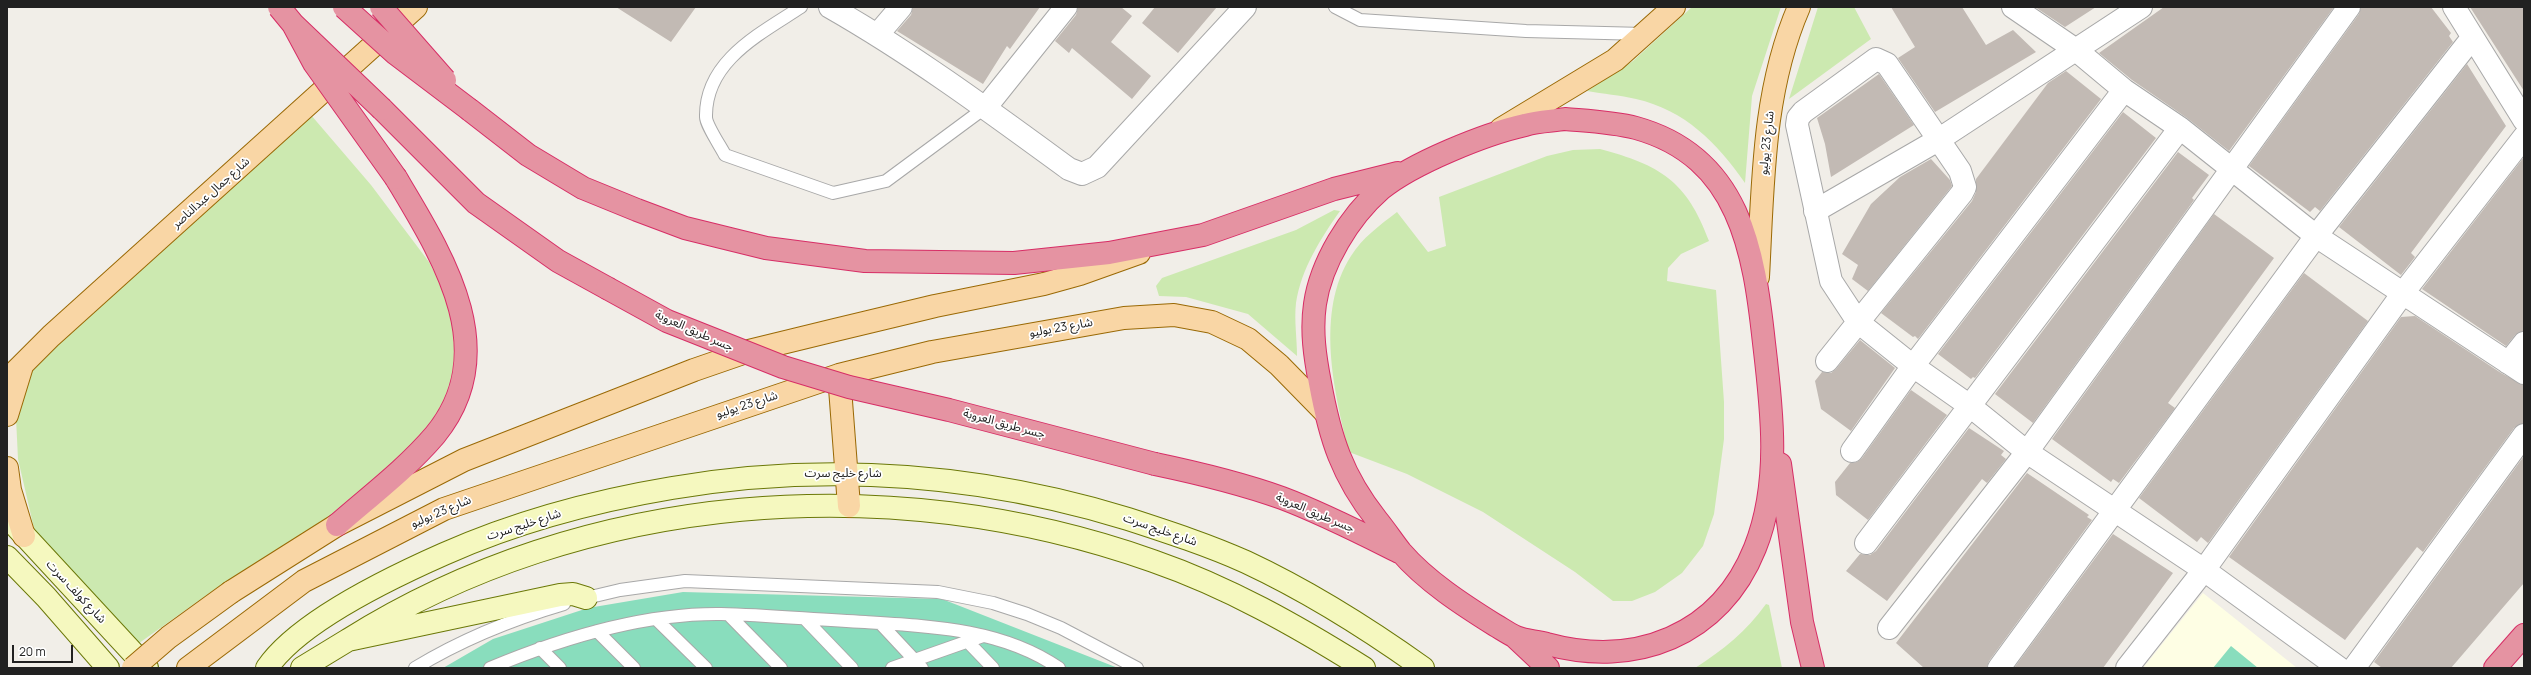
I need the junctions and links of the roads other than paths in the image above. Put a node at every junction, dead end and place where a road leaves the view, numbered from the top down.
1 (279, 7) edge
2 (344, 7) edge
3 (381, 7) edge
4 (416, 7) edge
5 (801, 7) edge
6 (830, 7) edge
7 (901, 7) edge
8 (1066, 7) edge
9 (1245, 7) edge
10 (1335, 7) edge
11 (1674, 7) edge
12 (1799, 7) edge
13 (2013, 7) edge
14 (2141, 7) edge
15 (2349, 7) edge
16 (2454, 7) edge
17 (293, 24) junction
18 (878, 34) junction
19 (1645, 34) junction
20 (2472, 38) junction
21 (2076, 50) junction
22 (2124, 90) junction
23 (986, 108) junction
24 (470, 110) junction
25 (2524, 120) edge
26 (2180, 128) junction
27 (1490, 136) junction
28 (2524, 137) edge
29 (1938, 140) junction
30 (1415, 168) junction
31 (2232, 169) junction
32 (1815, 211) junction
33 (2316, 236) junction
34 (1160, 244) junction
35 (1757, 282) junction
36 (2403, 293) junction
37 (1858, 322) junction
38 (2524, 343) edge
39 (1827, 361) dead end
40 (22, 364) junction
41 (1913, 366) junction
42 (2516, 368) edge
43 (839, 375) junction
44 (7, 380) edge
45 (1970, 406) junction
46 (1325, 412) junction
47 (7, 415) edge
48 (1773, 415) junction
49 (2524, 435) edge
50 (1852, 451) dead end
51 (2027, 452) junction
52 (7, 468) edge
53 (847, 473) junction
54 (849, 506) junction
55 (2116, 510) junction
56 (7, 515) edge
57 (337, 525) junction
58 (24, 536) junction
59 (1866, 543) dead end
60 (1403, 554) junction
61 (7, 557) edge
62 (2204, 570) junction
63 (586, 598) junction
64 (729, 615) junction
65 (805, 619) junction
66 (657, 620) junction
67 (880, 623) junction
68 (1890, 628) dead end
69 (597, 631) junction
70 (2524, 635) edge
71 (983, 636) junction
72 (1515, 637) junction
73 (348, 640) junction
74 (968, 642) junction
75 (540, 648) junction
76 (918, 664) edge
77 (108, 668) edge
78 (133, 668) edge
79 (147, 668) edge
80 (188, 668) edge
81 (267, 668) edge
82 (302, 668) edge
83 (415, 668) edge
84 (490, 668) edge
85 (560, 668) edge
86 (634, 668) edge
87 (706, 668) edge
88 (781, 668) edge
89 (852, 668) edge
90 (892, 668) edge
91 (993, 668) edge
92 (1059, 668) edge
93 (1137, 668) edge
94 (1364, 668) edge
95 (1423, 668) edge
96 (1548, 668) edge
97 (1813, 668) edge
98 (1999, 668) edge
99 (2127, 668) edge
100 (2339, 668) edge
101 (2354, 668) edge
102 (2495, 668) edge

1 - 17 highway, bridge
2 - 24 highway, bridge
3 - 24 highway, bridge
4 - 40 main road, شارع جمال عبدالناصر
5 - 23 lane
6 - 18 street
7 - 18 street
8 - 23 street
9 - 23 street
10 - 19 lane
11 - 19 main road
12 - 35 main road, شارع 23 يوليو
13 - 21 street
14 - 21 street
15 - 31 street
16 - 20 street
17 - 57 highway, bridge
17 - 60 highway, جسر طريق العروبة, bridge
18 - 23 street
19 - 27 main road
20 - 25 street
20 - 33 street
21 - 22 street
21 - 29 street
22 - 26 street
22 - 41 street
24 - 34 highway
26 - 31 street
26 - 45 street
27 - 30 highway
27 - 35 highway
28 - 36 street
29 - 32 street
29 - 32 street
29 - 37 street
30 - 34 highway
30 - 46 highway
31 - 33 street
31 - 51 street
32 - 37 street
33 - 36 street
33 - 55 street
34 - 57 main road
35 - 48 highway
36 - 42 street
36 - 62 street
37 - 39 street
37 - 41 street
38 - 42 street
40 - 44 main road, شارع جمال عبدالناصر
40 - 47 main road
41 - 45 street
41 - 50 street
43 - 46 main road, شارع 23 يوليو
43 - 53 main road
43 - 80 main road, شارع 23 يوليو
45 - 51 street
45 - 59 street
46 - 60 highway
48 - 72 highway
48 - 97 highway
49 - 101 street
51 - 55 street
51 - 68 street
52 - 58 main road
53 - 54 main road
53 - 81 main road, شارع خليج سرت
53 - 95 main road, شارع خليج سرت
54 - 73 main road
54 - 94 main road
55 - 62 street
55 - 98 street
56 - 58 main road, شارع كولف سرت
57 - 78 main road, bridge
58 - 79 main road, شارع كولف سرت
60 - 72 highway
61 - 77 main road
62 - 99 street
62 - 100 street
63 - 73 main road
63 - 83 lane
63 - 93 lane
64 - 65 lane
64 - 66 lane
64 - 88 lane
65 - 67 lane
65 - 89 lane
66 - 69 lane
66 - 87 lane
67 - 71 lane
67 - 76 lane
69 - 75 lane
69 - 86 lane
70 - 102 highway
71 - 74 lane
71 - 92 lane
72 - 96 highway
73 - 82 main road
74 - 76 lane
74 - 91 lane
75 - 84 lane
75 - 85 lane
76 - 90 lane

